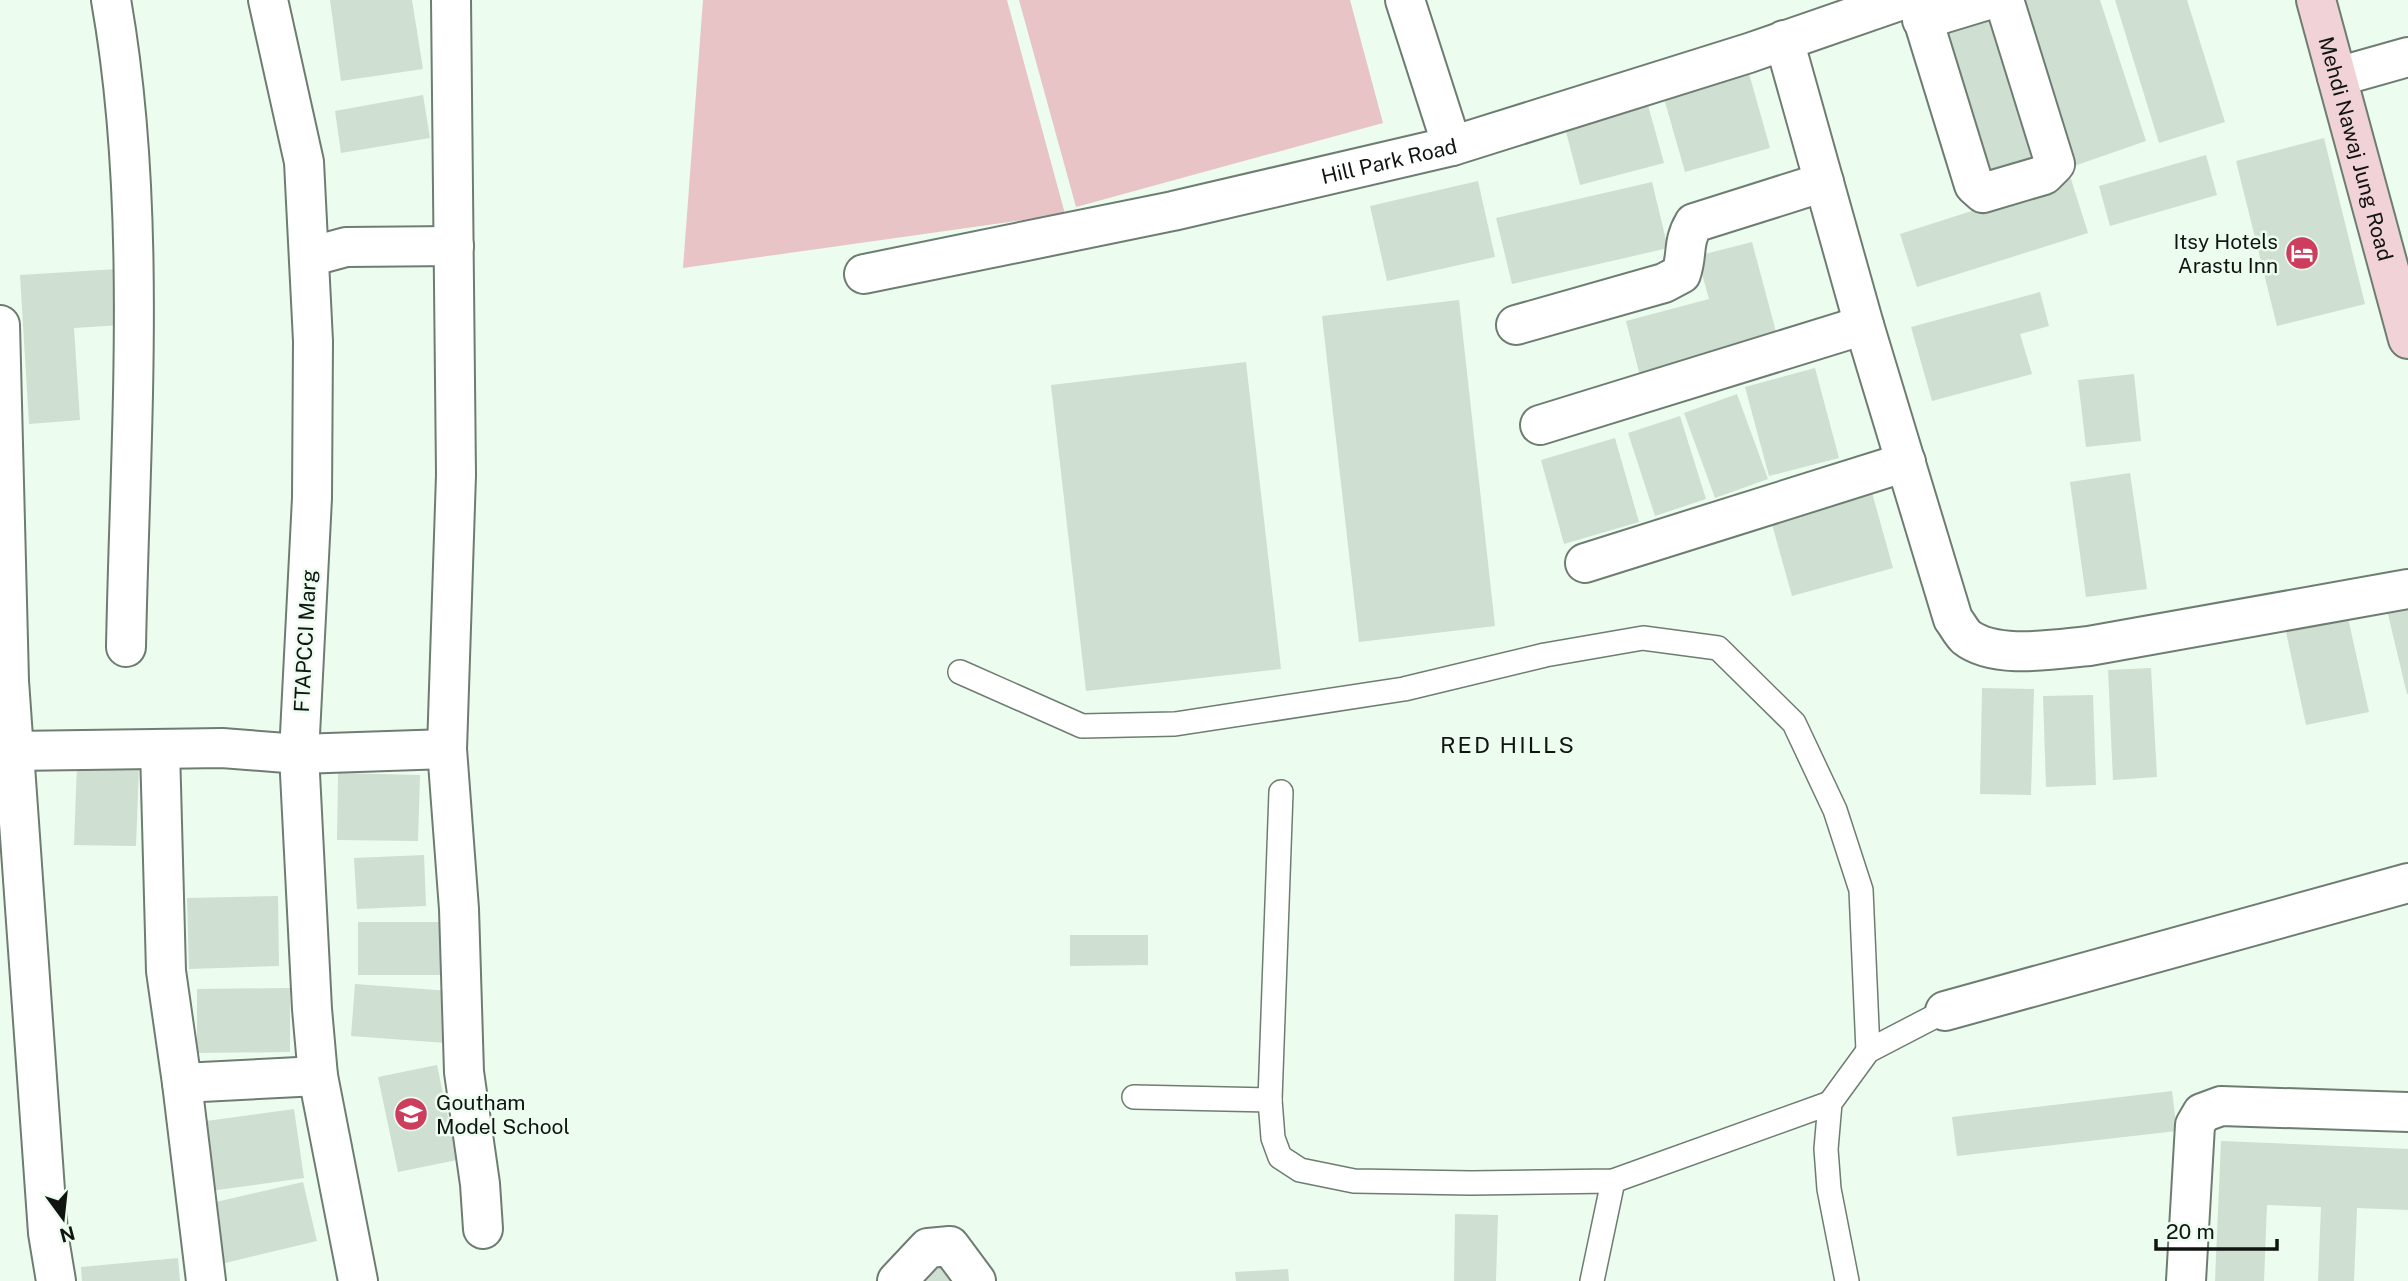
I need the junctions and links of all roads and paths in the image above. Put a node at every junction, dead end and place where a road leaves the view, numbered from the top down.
1 (111, 0) edge
2 (268, 0) edge
3 (451, 0) edge
4 (1405, 0) edge
5 (1988, 0) edge
6 (2004, 0) edge
7 (2316, 0) edge
8 (1914, 7) edge
9 (1784, 40) junction
10 (2408, 57) edge
11 (2337, 77) junction
12 (1452, 146) junction
13 (1824, 182) junction
14 (454, 246) junction
15 (309, 257) junction
16 (864, 274) dead end
17 (0, 325) edge
18 (1516, 325) dead end
19 (1864, 325) junction
20 (2408, 339) edge
21 (1540, 425) dead end
22 (1906, 462) junction
23 (1585, 563) dead end
24 (2408, 589) edge
25 (127, 648) dead end
26 (960, 672) dead end
27 (160, 749) junction
28 (447, 749) junction
29 (14, 751) junction
30 (299, 754) junction
31 (1280, 792) dead end
32 (2408, 883) edge
33 (1945, 1011) joint
34 (1868, 1051) junction
35 (318, 1076) junction
36 (182, 1083) junction
37 (1134, 1097) dead end
38 (1270, 1100) junction
39 (1830, 1103) junction
40 (2408, 1112) edge
41 (1614, 1181) junction
42 (483, 1229) dead end
43 (56, 1281) edge
44 (206, 1281) edge
45 (358, 1281) edge
46 (897, 1281) edge
47 (976, 1281) edge
48 (1592, 1281) edge
49 (1847, 1281) edge
50 (2186, 1281) edge

1 - 25 street
2 - 15 street, FTAPCCI Marg
3 - 14 street
4 - 12 street
5 - 8 street, Hill Park Road
6 - 8 street
7 - 11 main road, Mehdi Nawaj Jung Road
8 - 9 street, Hill Park Road
9 - 12 street, Hill Park Road
9 - 13 street
10 - 11 street
11 - 20 main road, Mehdi Nawaj Jung Road
12 - 16 street, Hill Park Road
13 - 18 street
13 - 19 street
14 - 15 street
14 - 28 street
15 - 30 street, FTAPCCI Marg
17 - 29 street
19 - 21 street
19 - 22 street
22 - 23 street
22 - 24 street
26 - 34 lane
27 - 29 street
27 - 30 street
27 - 36 street
28 - 30 street
28 - 42 street
29 - 43 street
30 - 35 street, FTAPCCI Marg
31 - 38 lane
32 - 33 street
33 - 34 lane
34 - 39 lane
35 - 36 street
35 - 45 street, FTAPCCI Marg
36 - 44 street
37 - 38 lane
38 - 41 lane
39 - 41 lane
39 - 49 lane
40 - 50 street
41 - 48 lane
46 - 47 street

